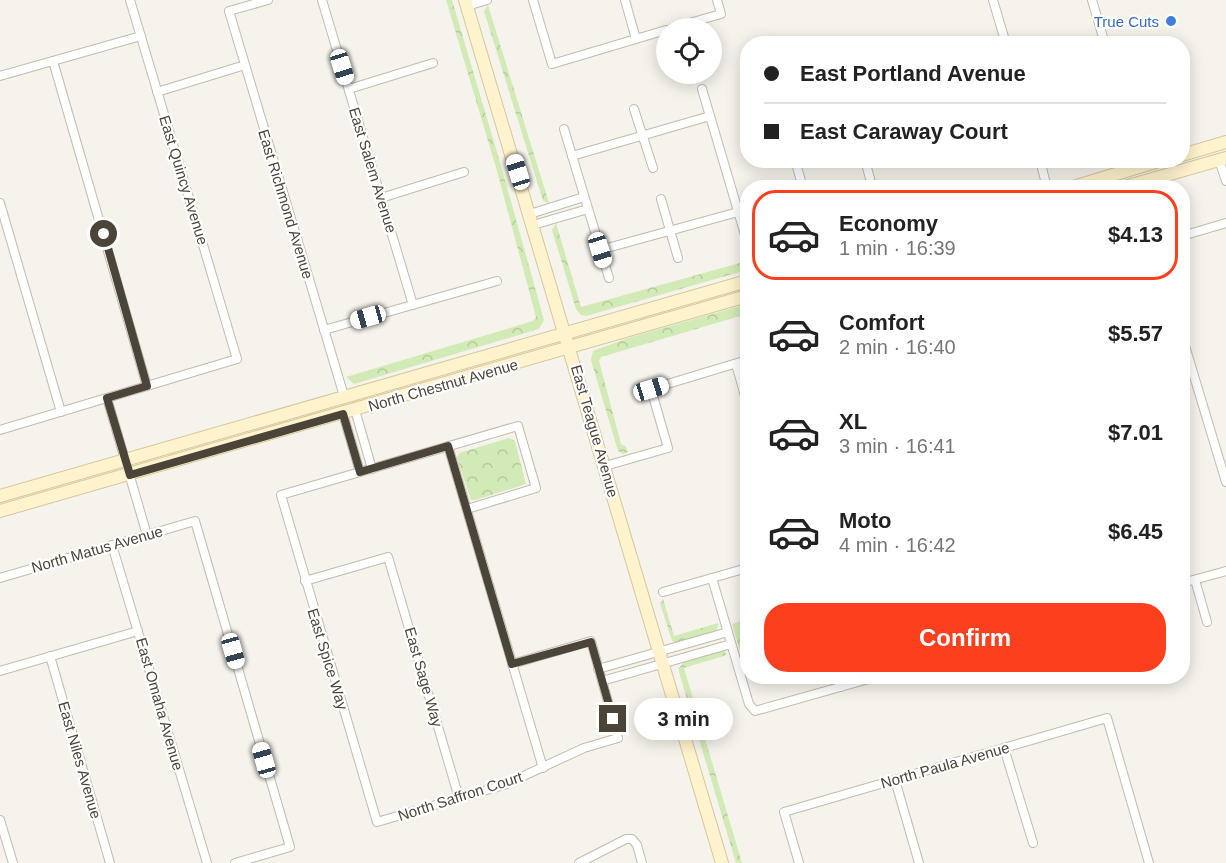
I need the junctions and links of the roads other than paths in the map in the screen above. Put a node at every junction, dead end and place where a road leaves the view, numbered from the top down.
1 (130, 0) edge
2 (268, 0) edge
3 (322, 0) edge
4 (488, 0) edge
5 (533, 0) edge
6 (625, 0) edge
7 (717, 0) edge
8 (993, 0) edge
9 (1092, 0) edge
10 (466, 3) edge
11 (707, 18) edge
12 (656, 33) edge
13 (141, 36) junction
14 (1004, 36) edge
15 (1103, 36) edge
16 (636, 39) junction
17 (53, 61) junction
18 (432, 63) dead end
19 (245, 64) junction
20 (0, 76) edge
21 (349, 89) junction
22 (702, 89) dead end
23 (157, 92) junction
24 (633, 110) dead end
25 (710, 116) junction
26 (564, 129) dead end
27 (642, 135) junction
28 (1226, 142) edge
29 (1190, 152) edge
30 (572, 156) junction
31 (1224, 156) edge
32 (1190, 167) edge
33 (653, 168) dead end
34 (1123, 168) edge
35 (1129, 168) edge
36 (1186, 168) edge
37 (465, 172) dead end
38 (1091, 180) edge
39 (1118, 180) edge
40 (1148, 180) edge
41 (1226, 181) edge
42 (584, 197) junction
43 (381, 198) junction
44 (662, 199) dead end
45 (0, 203) edge
46 (562, 204) junction
47 (588, 209) junction
48 (738, 212) junction
49 (566, 216) junction
50 (740, 218) edge
51 (532, 220) junction
52 (1226, 223) edge
53 (670, 231) junction
54 (1190, 234) edge
55 (600, 250) junction
56 (678, 258) dead end
57 (609, 278) dead end
58 (496, 281) dead end
59 (740, 283) edge
60 (740, 298) edge
61 (413, 305) junction
62 (324, 330) junction
63 (565, 332) junction
64 (570, 348) junction
65 (740, 363) edge
66 (1190, 363) edge
67 (736, 364) junction
68 (740, 378) edge
69 (147, 386) junction
70 (344, 396) junction
71 (107, 398) junction
72 (61, 412) junction
73 (349, 412) junction
74 (0, 430) edge
75 (362, 434) junction
76 (350, 438) junction
77 (237, 444) junction
78 (448, 446) junction
79 (125, 460) junction
80 (604, 466) junction
81 (372, 469) junction
82 (360, 472) junction
83 (130, 475) junction
84 (1226, 482) edge
85 (0, 496) edge
86 (467, 509) junction
87 (0, 511) edge
88 (147, 535) junction
89 (112, 545) junction
90 (740, 569) edge
91 (1226, 571) edge
92 (0, 578) edge
93 (712, 578) junction
94 (1195, 580) junction
95 (305, 581) junction
96 (1190, 582) edge
97 (663, 592) dead end
98 (1207, 622) dead end
99 (138, 631) junction
100 (728, 632) junction
101 (696, 641) junction
102 (732, 644) junction
103 (699, 653) junction
104 (50, 656) junction
105 (661, 658) junction
106 (630, 660) junction
107 (512, 664) junction
108 (598, 669) junction
109 (0, 671) edge
110 (634, 672) junction
111 (740, 673) edge
112 (602, 681) junction
113 (743, 684) edge
114 (840, 684) edge
115 (851, 684) edge
116 (841, 687) junction
117 (1004, 748) junction
118 (543, 768) junction
119 (895, 780) junction
120 (459, 798) junction
121 (0, 820) edge
122 (377, 822) joint
123 (1033, 843) dead end
124 (252, 861) edge
125 (13, 863) edge
126 (110, 863) edge
127 (207, 863) edge
128 (235, 863) edge
129 (579, 863) edge
130 (642, 863) edge
131 (722, 863) edge
132 (799, 863) edge
133 (919, 863) edge
134 (1149, 863) edge

1 - 13 street, East Quincy Avenue
2 - 19 street, East Richmond Avenue
3 - 21 street, East Salem Avenue
4 - 10 street
5 - 16 street
6 - 16 street
7 - 11 street
8 - 14 street
9 - 15 street
10 - 51 main road, East Teague Avenue
12 - 16 street
13 - 17 street
13 - 23 street, East Quincy Avenue
17 - 20 street
17 - 69 street
18 - 21 street
19 - 23 street
19 - 62 street, East Richmond Avenue
21 - 43 street, East Salem Avenue
22 - 25 street
23 - 69 street, East Quincy Avenue
24 - 27 street
25 - 27 street
25 - 48 street
26 - 30 street
27 - 30 street
27 - 33 street
28 - 29 main road
30 - 42 street
31 - 32 main road
31 - 41 street
34 - 38 main road
35 - 39 main road
36 - 40 main road
37 - 43 street
42 - 46 street
42 - 47 street
43 - 61 street, East Salem Avenue
44 - 53 street
45 - 72 street
46 - 49 street
46 - 51 street
47 - 49 street
47 - 55 street
48 - 50 street
48 - 53 street
49 - 51 street
51 - 63 main road, East Teague Avenue
52 - 54 street
53 - 55 street
53 - 56 street
55 - 57 street
58 - 61 street
59 - 63 main road, North Chestnut Avenue
60 - 64 main road, North Chestnut Avenue
61 - 62 street
62 - 70 street, East Richmond Avenue
63 - 64 main road, East Teague Avenue
63 - 70 main road, North Chestnut Avenue
64 - 73 main road, North Chestnut Avenue
64 - 80 main road, East Teague Avenue
65 - 67 street
66 - 84 street
67 - 68 street
67 - 80 street
69 - 71 street
70 - 77 main road
70 - 79 main road, North Chestnut Avenue
71 - 72 street
71 - 79 street
72 - 74 street
73 - 75 street
73 - 76 street
73 - 77 main road, North Chestnut Avenue
75 - 76 street
75 - 81 street
76 - 82 street
77 - 83 main road, North Chestnut Avenue
78 - 81 street
78 - 86 street
78 - 86 street
79 - 83 street
79 - 85 main road, North Chestnut Avenue
80 - 105 main road, East Teague Avenue
81 - 82 street
82 - 95 street, East Spice Way
83 - 87 main road, North Chestnut Avenue
83 - 88 street
86 - 107 street
88 - 89 street, North Matus Avenue
88 - 124 street, North Matus Avenue
89 - 92 street, North Matus Avenue
89 - 99 street, East Omaha Avenue
90 - 93 street
91 - 94 street
93 - 97 street
93 - 100 street
94 - 96 street
94 - 98 street
95 - 120 street, East Sage Way
95 - 122 street, East Spice Way
99 - 104 street
99 - 127 street, East Omaha Avenue
100 - 101 street
100 - 102 street
101 - 103 street
101 - 105 street
102 - 103 street
102 - 111 street
103 - 105 street
104 - 109 street
104 - 126 street, East Niles Avenue
105 - 106 street
105 - 110 street
105 - 131 main road, East Teague Avenue
106 - 108 street
106 - 110 street
107 - 108 street
107 - 118 street
108 - 112 street
110 - 112 street
112 - 118 street, North Saffron Court
113 - 116 street
114 - 116 street
115 - 116 street
117 - 119 street, North Paula Avenue
117 - 123 street
117 - 134 street, North Paula Avenue
118 - 120 street, North Saffron Court
119 - 132 street, North Paula Avenue
119 - 133 street
120 - 122 street, North Saffron Court
121 - 125 street
124 - 128 street
129 - 130 street

